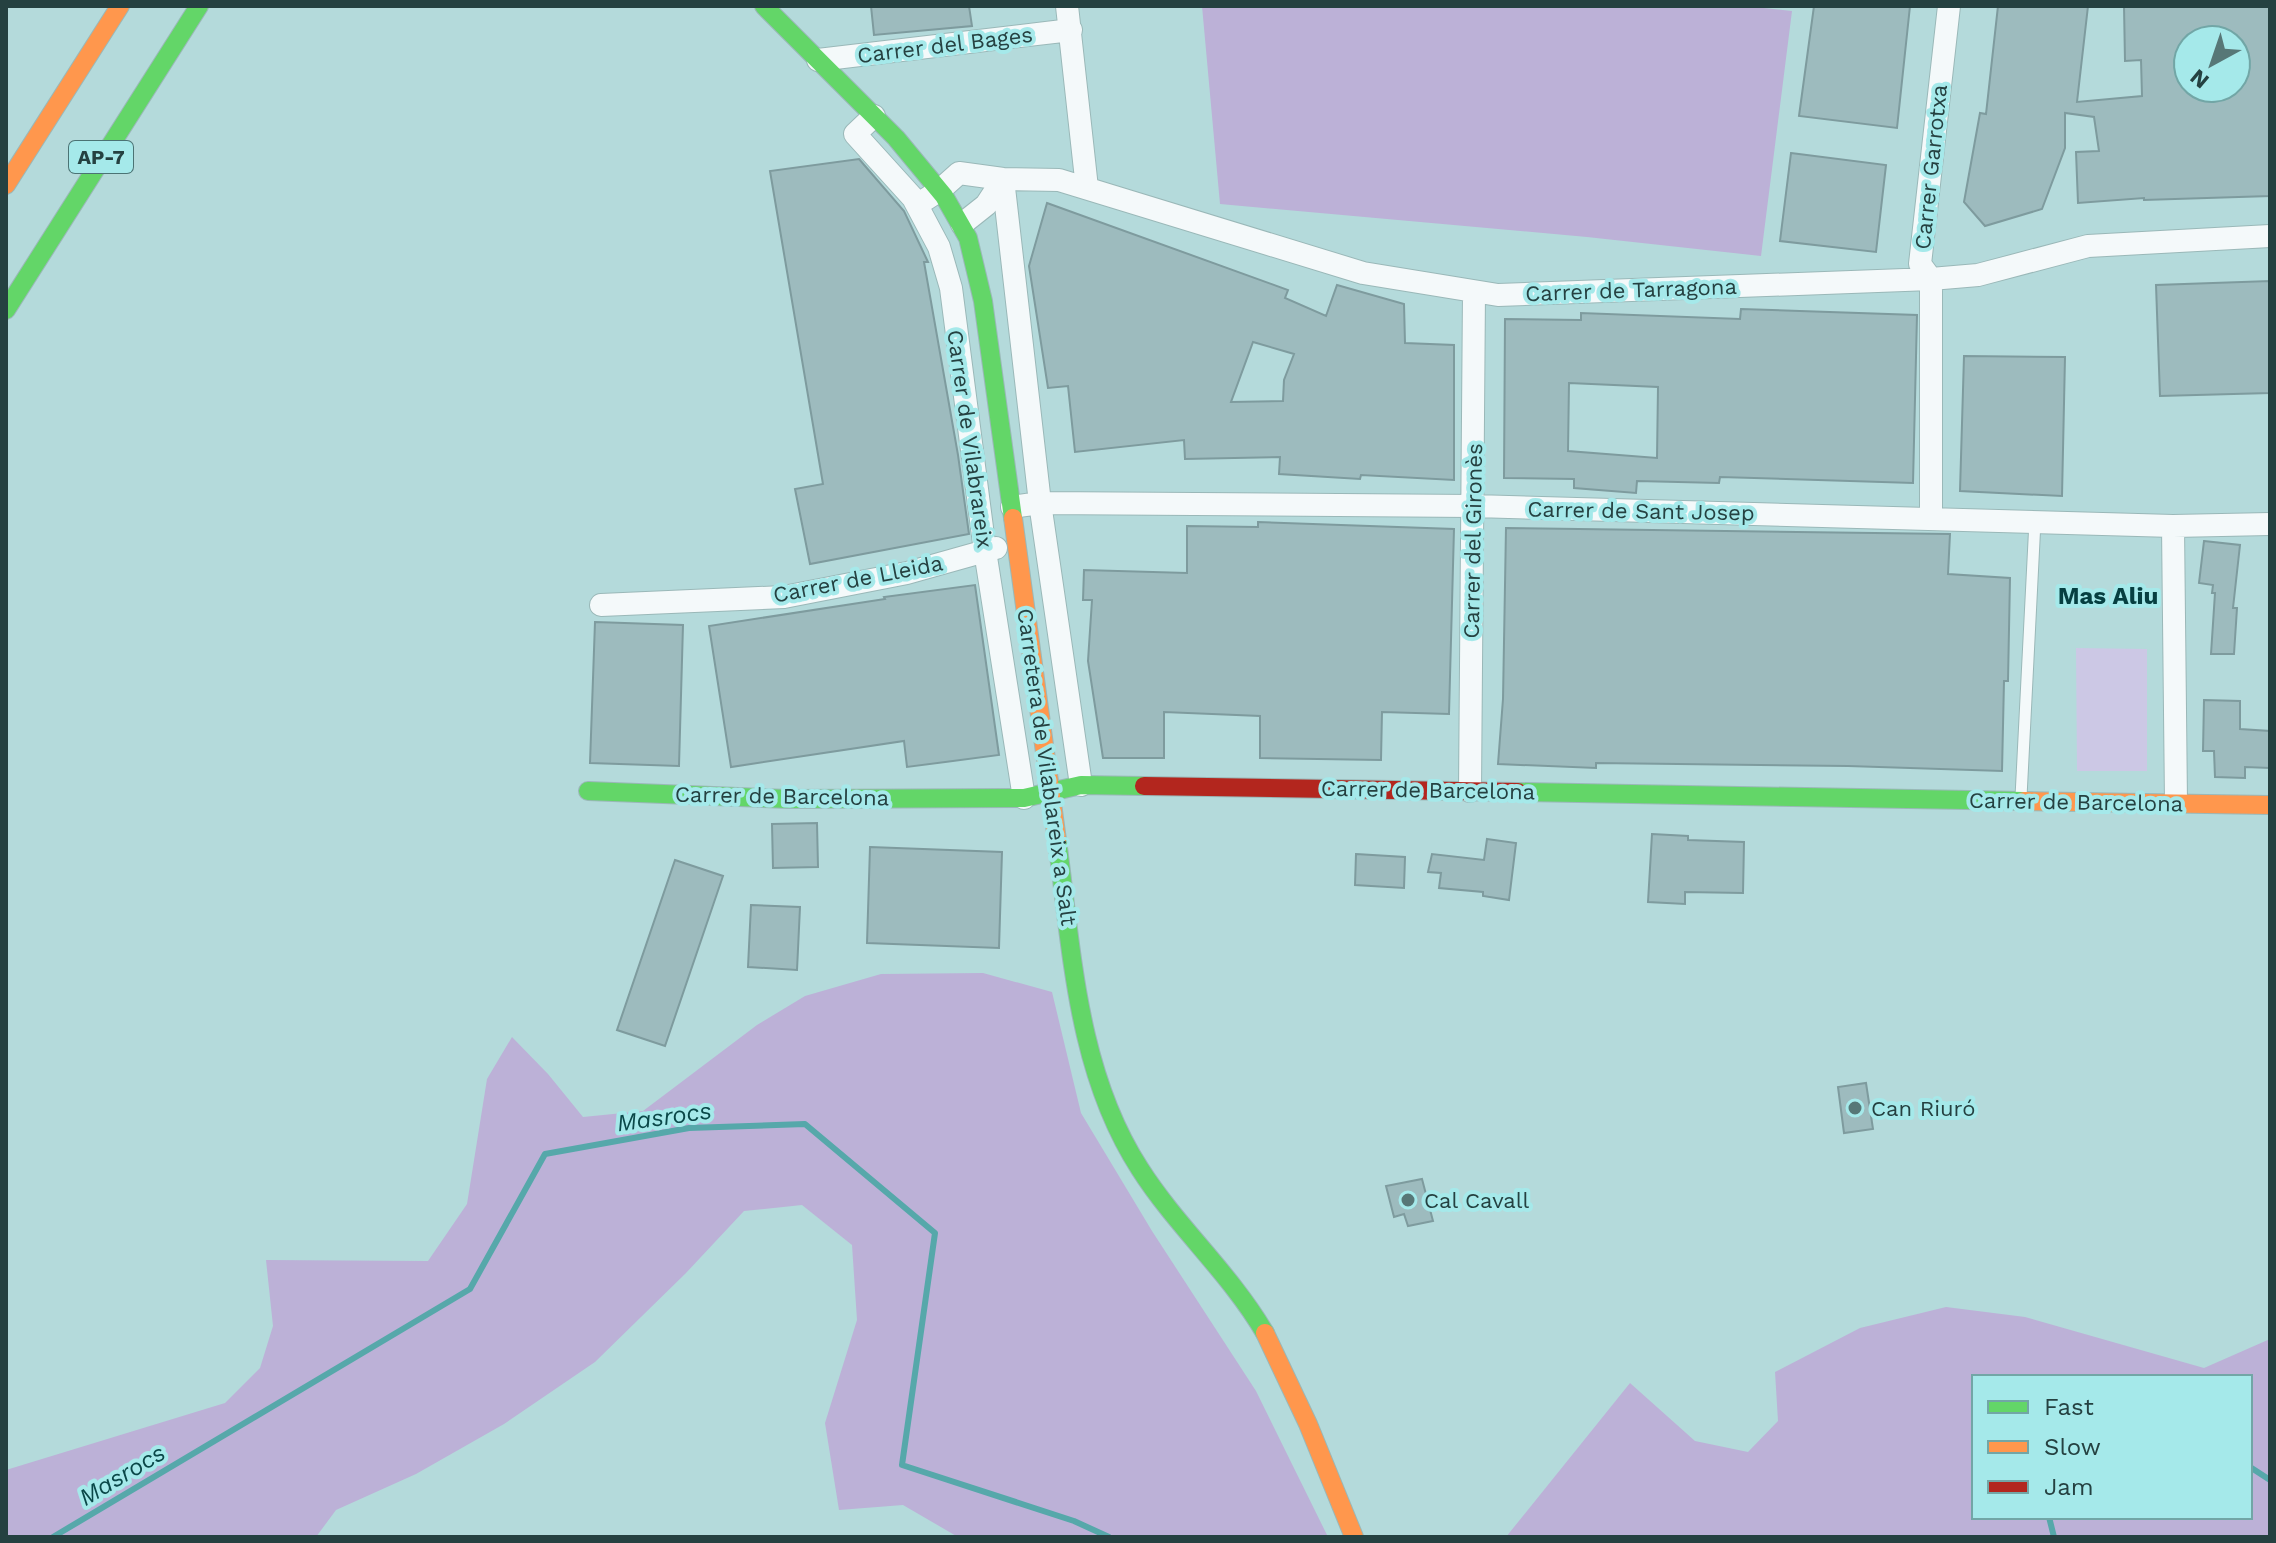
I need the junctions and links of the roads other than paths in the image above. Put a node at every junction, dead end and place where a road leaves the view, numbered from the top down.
1 (120, 6) edge
2 (199, 6) edge
3 (764, 6) edge
4 (1067, 6) edge
5 (1949, 6) edge
6 (1071, 30) junction
7 (818, 60) junction
8 (874, 116) junction
9 (909, 154) junction
10 (959, 173) junction
11 (1003, 179) junction
12 (6, 185) edge
13 (1087, 188) junction
14 (940, 190) junction
15 (917, 205) junction
16 (962, 224) junction
17 (2270, 236) edge
18 (1931, 279) junction
19 (1474, 292) junction
20 (6, 310) edge
21 (1040, 503) junction
22 (1474, 506) junction
23 (1012, 507) junction
24 (1931, 518) junction
25 (2035, 521) junction
26 (2270, 524) edge
27 (2173, 526) junction
28 (1017, 542) junction
29 (985, 551) junction
30 (601, 605) dead end
31 (1081, 785) junction
32 (588, 791) dead end
33 (1051, 791) junction
34 (1470, 791) junction
35 (1024, 798) junction
36 (2021, 801) junction
37 (2176, 803) junction
38 (2270, 805) edge
39 (1354, 1537) edge

1 - 12 main road, AP-7
2 - 20 main road, AP-7
3 - 7 main road, Carretera de Vilablareix a Salt
4 - 6 street
5 - 18 street, Carrer Garrotxa
6 - 7 street, Carrer del Bages
6 - 13 street
7 - 8 main road, Carretera de Vilablareix a Salt
8 - 9 main road, Carretera de Vilablareix a Salt
8 - 15 street, Carrer de Vilabrareix
9 - 10 street, Carrer de Tarragona
9 - 14 main road, Carretera de Vilablareix a Salt
10 - 11 street, Carrer de Tarragona
10 - 14 street
11 - 13 street, Carrer de Tarragona
11 - 16 street
11 - 21 street
13 - 19 street, Carrer de Tarragona
14 - 15 street
14 - 16 main road, Carretera de Vilablareix a Salt
15 - 29 street, Carrer de Vilabrareix
16 - 23 main road, Carretera de Vilablareix a Salt
17 - 18 street, Carrer de Tarragona
18 - 19 street, Carrer de Tarragona
18 - 24 street, Carrer Garrotxa
19 - 22 street, Carrer del Gironès
21 - 22 street, Carrer de Sant Josep
21 - 23 street, Carrer de Sant Josep
21 - 31 street
22 - 24 street, Carrer de Sant Josep
22 - 34 street, Carrer del Gironès
23 - 28 main road, Carretera de Vilablareix a Salt
24 - 25 street, Carrer de Sant Josep
25 - 27 street, Carrer de Sant Josep
25 - 36 lane
26 - 27 street, Carrer de Sant Josep
27 - 37 street
28 - 29 street, Carrer de Lleida
28 - 33 main road, Carretera de Vilablareix a Salt
29 - 30 street, Carrer de Lleida
29 - 35 street, Carrer de Vilabrareix
31 - 33 main road, Carrer de Barcelona
31 - 34 main road, Carrer de Barcelona
32 - 35 main road, Carrer de Barcelona
33 - 35 main road, Carrer de Barcelona
33 - 39 main road, Carretera de Vilablareix a Salt
34 - 36 main road, Carrer de Barcelona
36 - 37 main road, Carrer de Barcelona
37 - 38 main road, Carrer de Barcelona

